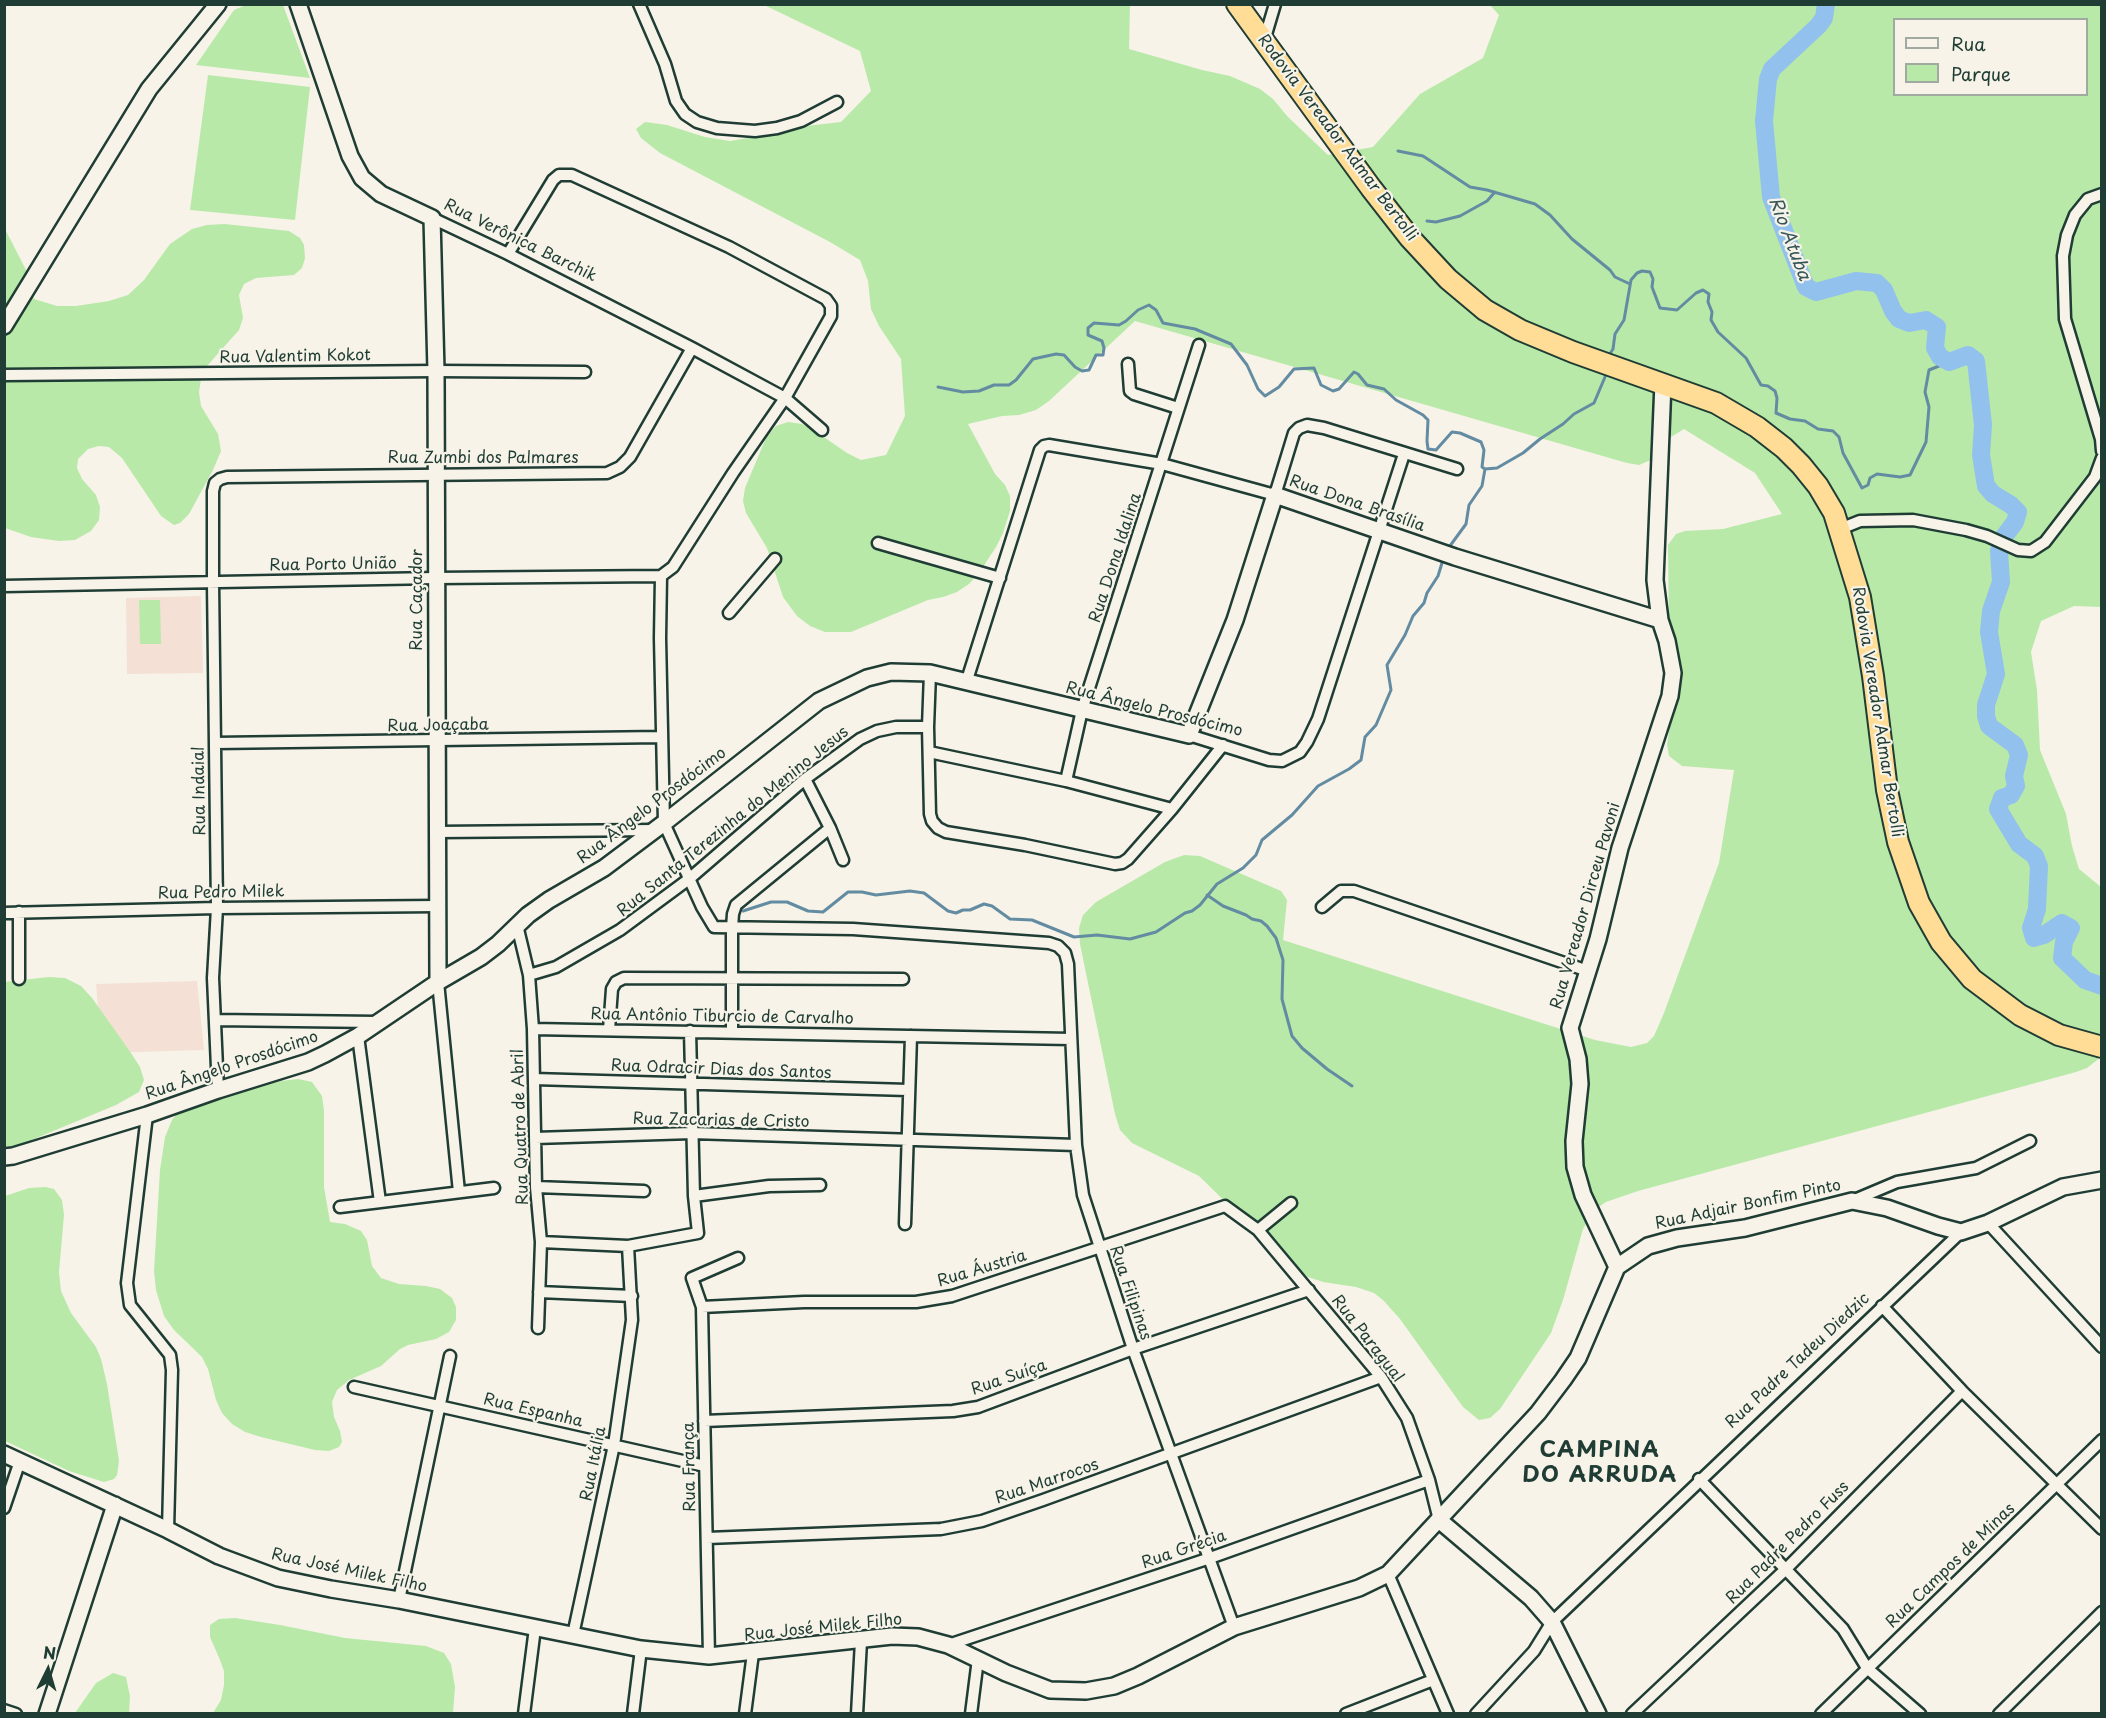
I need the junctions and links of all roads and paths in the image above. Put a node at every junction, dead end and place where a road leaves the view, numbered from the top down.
1 (218, 4) edge
2 (298, 4) edge
3 (639, 4) edge
4 (1237, 4) edge
5 (1275, 4) edge
6 (1264, 41) junction
7 (837, 102) dead end
8 (2102, 194) edge
9 (432, 218) junction
10 (508, 254) junction
11 (4, 326) edge
12 (1198, 345) dead end
13 (692, 348) junction
14 (1128, 364) dead end
15 (436, 370) junction
16 (585, 372) dead end
17 (4, 375) edge
18 (1663, 383) junction
19 (785, 398) junction
20 (1178, 408) junction
21 (822, 430) dead end
22 (2102, 451) edge
23 (1404, 454) junction
24 (2102, 458) edge
25 (1162, 464) junction
26 (1456, 469) dead end
27 (436, 474) junction
28 (213, 491) joint
29 (1275, 495) junction
30 (1378, 529) junction
31 (1840, 529) junction
32 (878, 543) dead end
33 (775, 559) dead end
34 (661, 576) junction
35 (435, 578) junction
36 (1000, 578) junction
37 (213, 584) junction
38 (4, 586) edge
39 (729, 613) dead end
40 (1660, 620) junction
41 (930, 673) junction
42 (967, 680) junction
43 (1082, 710) junction
44 (928, 727) junction
45 (1189, 735) junction
46 (661, 737) junction
47 (436, 741) junction
48 (215, 743) junction
49 (1223, 745) junction
50 (929, 752) junction
51 (805, 779) junction
52 (1066, 781) junction
53 (1172, 809) junction
54 (659, 827) junction
55 (830, 828) junction
56 (438, 832) junction
57 (843, 860) dead end
58 (689, 879) junction
59 (438, 906) junction
60 (1322, 907) dead end
61 (217, 908) junction
62 (19, 912) junction
63 (4, 913) edge
64 (517, 926) junction
65 (732, 928) junction
66 (1588, 971) junction
67 (529, 975) junction
68 (19, 979) dead end
69 (733, 980) junction
70 (903, 980) dead end
71 (438, 982) junction
72 (215, 1020) junction
73 (376, 1022) junction
74 (533, 1029) junction
75 (609, 1030) junction
76 (690, 1031) junction
77 (732, 1031) junction
78 (358, 1036) junction
79 (911, 1036) junction
80 (1071, 1039) junction
81 (2102, 1047) edge
82 (534, 1079) junction
83 (692, 1084) junction
84 (218, 1090) junction
85 (908, 1090) junction
86 (147, 1115) junction
87 (692, 1133) junction
88 (535, 1138) junction
89 (907, 1140) junction
90 (2030, 1141) dead end
91 (1076, 1145) junction
92 (4, 1157) edge
93 (2102, 1180) edge
94 (820, 1185) dead end
95 (536, 1187) junction
96 (494, 1188) dead end
97 (644, 1191) dead end
98 (459, 1192) junction
99 (694, 1196) junction
100 (1852, 1201) junction
101 (380, 1202) junction
102 (1291, 1203) dead end
103 (1225, 1206) joint
104 (340, 1207) dead end
105 (1988, 1223) junction
106 (905, 1224) dead end
107 (1258, 1230) junction
108 (1961, 1232) junction
109 (541, 1242) junction
110 (628, 1246) junction
111 (1099, 1248) junction
112 (738, 1258) dead end
113 (1617, 1267) junction
114 (1309, 1290) junction
115 (539, 1292) junction
116 (632, 1296) junction
117 (1882, 1306) junction
118 (702, 1307) junction
119 (538, 1328) dead end
120 (2102, 1347) edge
121 (1133, 1349) junction
122 (450, 1356) dead end
123 (1381, 1377) junction
124 (354, 1387) dead end
125 (1962, 1391) junction
126 (441, 1405) junction
127 (704, 1420) junction
128 (2102, 1440) edge
129 (614, 1445) junction
130 (1172, 1453) junction
131 (4, 1454) edge
132 (20, 1461) junction
133 (705, 1466) junction
134 (1700, 1479) junction
135 (1429, 1480) junction
136 (2057, 1484) junction
137 (115, 1505) junction
138 (4, 1508) edge
139 (1439, 1520) junction
140 (2102, 1529) edge
141 (168, 1530) junction
142 (707, 1538) junction
143 (1210, 1558) junction
144 (1786, 1569) junction
145 (1388, 1574) junction
146 (399, 1600) junction
147 (2102, 1612) edge
148 (1552, 1622) junction
149 (1233, 1627) junction
150 (535, 1628) junction
151 (573, 1635) junction
152 (861, 1641) junction
153 (948, 1645) junction
154 (641, 1649) junction
155 (753, 1653) junction
156 (709, 1656) junction
157 (978, 1659) junction
158 (1867, 1668) junction
159 (1433, 1680) junction
160 (4, 1710) edge
161 (16, 1713) edge
162 (47, 1713) edge
163 (524, 1713) edge
164 (633, 1713) edge
165 (745, 1713) edge
166 (857, 1713) edge
167 (971, 1713) edge
168 (1346, 1713) edge
169 (1448, 1713) edge
170 (1476, 1713) edge
171 (1598, 1713) edge
172 (1632, 1713) edge
173 (1821, 1713) edge
174 (1920, 1713) edge
175 (1999, 1713) edge

1 - 11 street
2 - 9 street, Rua Verônica Barchik
3 - 7 street
4 - 6 highway, Rodovia Vereador Admar Bertolli
5 - 6 street
6 - 18 highway, Rodovia Vereador Admar Bertolli
8 - 22 street
9 - 10 street, Rua Verônica Barchik
9 - 15 street, Rua Caçador
10 - 13 street, Rua Verônica Barchik
10 - 19 street
12 - 20 street, Rua Dona Idalina
13 - 19 street, Rua Verônica Barchik
13 - 27 street, Rua Zumbi dos Palmares
14 - 20 street
15 - 16 street, Rua Valentim Kokot
15 - 17 street, Rua Valentim Kokot
15 - 27 street, Rua Caçador
18 - 31 highway, Rodovia Vereador Admar Bertolli
18 - 40 street, Rua Vereador Dirceu Pavoni
19 - 21 street, Rua Verônica Barchik
19 - 34 street
20 - 25 street, Rua Dona Idalina
23 - 26 street
23 - 29 street
23 - 30 street
24 - 31 street
25 - 29 street, Rua Dona Brasília
25 - 36 street, Rua Dona Brasília
25 - 43 street, Rua Dona Idalina
27 - 28 street, Rua Zumbi dos Palmares
27 - 35 street, Rua Caçador
28 - 37 street, Rua Indaial
29 - 30 street, Rua Dona Brasília
29 - 45 street
30 - 40 street, Rua Dona Brasília
30 - 49 street, Rua Ângelo Prosdócimo
31 - 81 highway, Rodovia Vereador Admar Bertolli
32 - 36 street
33 - 39 street
34 - 35 street, Rua Porto União
34 - 46 street
35 - 37 street, Rua Porto União
35 - 47 street, Rua Caçador
36 - 42 street
37 - 38 street, Rua Porto União
37 - 48 street, Rua Indaial
40 - 66 street, Rua Vereador Dirceu Pavoni
41 - 42 street, Rua Ângelo Prosdócimo
41 - 44 street
41 - 54 street, Rua Ângelo Prosdócimo
42 - 43 street, Rua Ângelo Prosdócimo
43 - 45 street, Rua Ângelo Prosdócimo
43 - 52 street, Rua Dona Idalina
44 - 50 street
44 - 51 street, Rua Santa Terezinha do Menino Jesus
45 - 49 street, Rua Ângelo Prosdócimo
46 - 47 street, Rua Joaçaba
46 - 54 street
47 - 48 street, Rua Joaçaba
47 - 56 street, Rua Caçador
48 - 61 street, Rua Indaial
49 - 53 street
50 - 52 street
50 - 53 street
51 - 55 street
51 - 58 street, Rua Santa Terezinha do Menino Jesus
52 - 53 street
54 - 56 street
54 - 58 street
54 - 64 street, Rua Ângelo Prosdócimo
55 - 57 street
55 - 65 street
56 - 59 street, Rua Caçador
58 - 65 street
58 - 67 street, Rua Santa Terezinha do Menino Jesus
59 - 61 street, Rua Pedro Milek
59 - 71 street, Rua Caçador
60 - 66 street
61 - 62 street, Rua Pedro Milek
61 - 72 street, Rua Indaial
62 - 63 street, Rua Pedro Milek
62 - 68 street
64 - 67 street, Rua Quatro de Abril
64 - 71 street, Rua Ângelo Prosdócimo
65 - 69 street
65 - 80 street, Rua Filipinas
66 - 113 street, Rua Vereador Dirceu Pavoni
67 - 74 street, Rua Quatro de Abril
69 - 70 street
69 - 75 street
69 - 77 street
71 - 73 street, Rua Ângelo Prosdócimo
71 - 98 street
72 - 73 street
72 - 84 street, Rua Indaial
73 - 78 street, Rua Ângelo Prosdócimo
74 - 75 street, Rua Antônio Tiburcio de Carvalho
74 - 82 street, Rua Quatro de Abril
75 - 76 street, Rua Antônio Tiburcio de Carvalho
76 - 77 street, Rua Antônio Tiburcio de Carvalho
76 - 83 street
77 - 79 street, Rua Antônio Tiburcio de Carvalho
78 - 84 street, Rua Ângelo Prosdócimo
78 - 101 street
79 - 80 street, Rua Antônio Tiburcio de Carvalho
79 - 85 street
80 - 91 street, Rua Filipinas
82 - 83 street, Rua Odracir Dias dos Santos
82 - 88 street, Rua Quatro de Abril
83 - 85 street, Rua Odracir Dias dos Santos
83 - 87 street
84 - 86 street, Rua Ângelo Prosdócimo
85 - 89 street
86 - 92 street, Rua Ângelo Prosdócimo
86 - 141 street
87 - 88 street, Rua Zacarias de Cristo
87 - 89 street, Rua Zacarias de Cristo
87 - 99 street
88 - 95 street, Rua Quatro de Abril
89 - 91 street, Rua Zacarias de Cristo
89 - 106 street
90 - 100 street
91 - 111 street, Rua Filipinas
93 - 105 street, Rua Padre Tadeu Diedzic
94 - 99 street
95 - 97 street
95 - 109 street, Rua Quatro de Abril
96 - 98 street
98 - 101 street
99 - 110 street
100 - 108 street, Rua Adjair Bonfim Pinto
100 - 113 street, Rua Adjair Bonfim Pinto
101 - 104 street
102 - 107 street
103 - 107 street, Rua Paragual
103 - 111 street, Rua Áustria
105 - 108 street, Rua Padre Tadeu Diedzic
105 - 120 street
107 - 114 street, Rua Paragual
108 - 117 street, Rua Padre Tadeu Diedzic
109 - 110 street
109 - 115 street, Rua Quatro de Abril
110 - 116 street, Rua Itália
111 - 118 street, Rua Áustria
111 - 121 street, Rua Filipinas
112 - 118 street, Rua França
113 - 139 street
114 - 121 street, Rua Suíça
114 - 123 street, Rua Paragual
115 - 116 street
115 - 119 street, Rua Quatro de Abril
116 - 129 street, Rua Itália
117 - 125 street
117 - 134 street, Rua Padre Tadeu Diedzic
118 - 127 street, Rua França
121 - 127 street, Rua Suíça
121 - 130 street, Rua Filipinas
122 - 126 street
123 - 130 street, Rua Marrocos
123 - 135 street, Rua Paragual
124 - 126 street, Rua Espanha
125 - 136 street
125 - 144 street, Rua Padre Pedro Fuss
126 - 129 street, Rua Espanha
126 - 146 street
127 - 133 street, Rua França
128 - 136 street, Rua Campos de Minas
129 - 133 street, Rua Espanha
129 - 151 street, Rua Itália
130 - 142 street, Rua Marrocos
130 - 143 street, Rua Filipinas
131 - 132 street, Rua José Milek Filho
132 - 137 street, Rua José Milek Filho
132 - 138 street
133 - 142 street, Rua França
134 - 144 street
134 - 148 street, Rua Padre Tadeu Diedzic
135 - 139 street, Rua Paragual
135 - 143 street, Rua Grécia
136 - 140 street
136 - 158 street, Rua Campos de Minas
137 - 141 street, Rua José Milek Filho
137 - 162 street
139 - 145 street, Rua José Milek Filho
139 - 148 street
141 - 146 street, Rua José Milek Filho
142 - 156 street, Rua França
143 - 149 street, Rua Filipinas
143 - 153 street, Rua Grécia
144 - 158 street
144 - 172 street, Rua Padre Pedro Fuss
145 - 149 street, Rua José Milek Filho
145 - 159 street
146 - 150 street, Rua José Milek Filho
147 - 175 street
148 - 170 street, Rua Padre Tadeu Diedzic
148 - 171 street
149 - 157 street, Rua José Milek Filho
150 - 151 street, Rua José Milek Filho
150 - 163 street
151 - 154 street, Rua José Milek Filho
152 - 153 street, Rua José Milek Filho
152 - 155 street, Rua José Milek Filho
152 - 166 street
153 - 157 street, Rua José Milek Filho
154 - 156 street, Rua José Milek Filho
154 - 164 street
155 - 156 street, Rua José Milek Filho
155 - 165 street
157 - 167 street
158 - 173 street, Rua Campos de Minas
158 - 174 street
159 - 168 street
159 - 169 street
160 - 161 street

